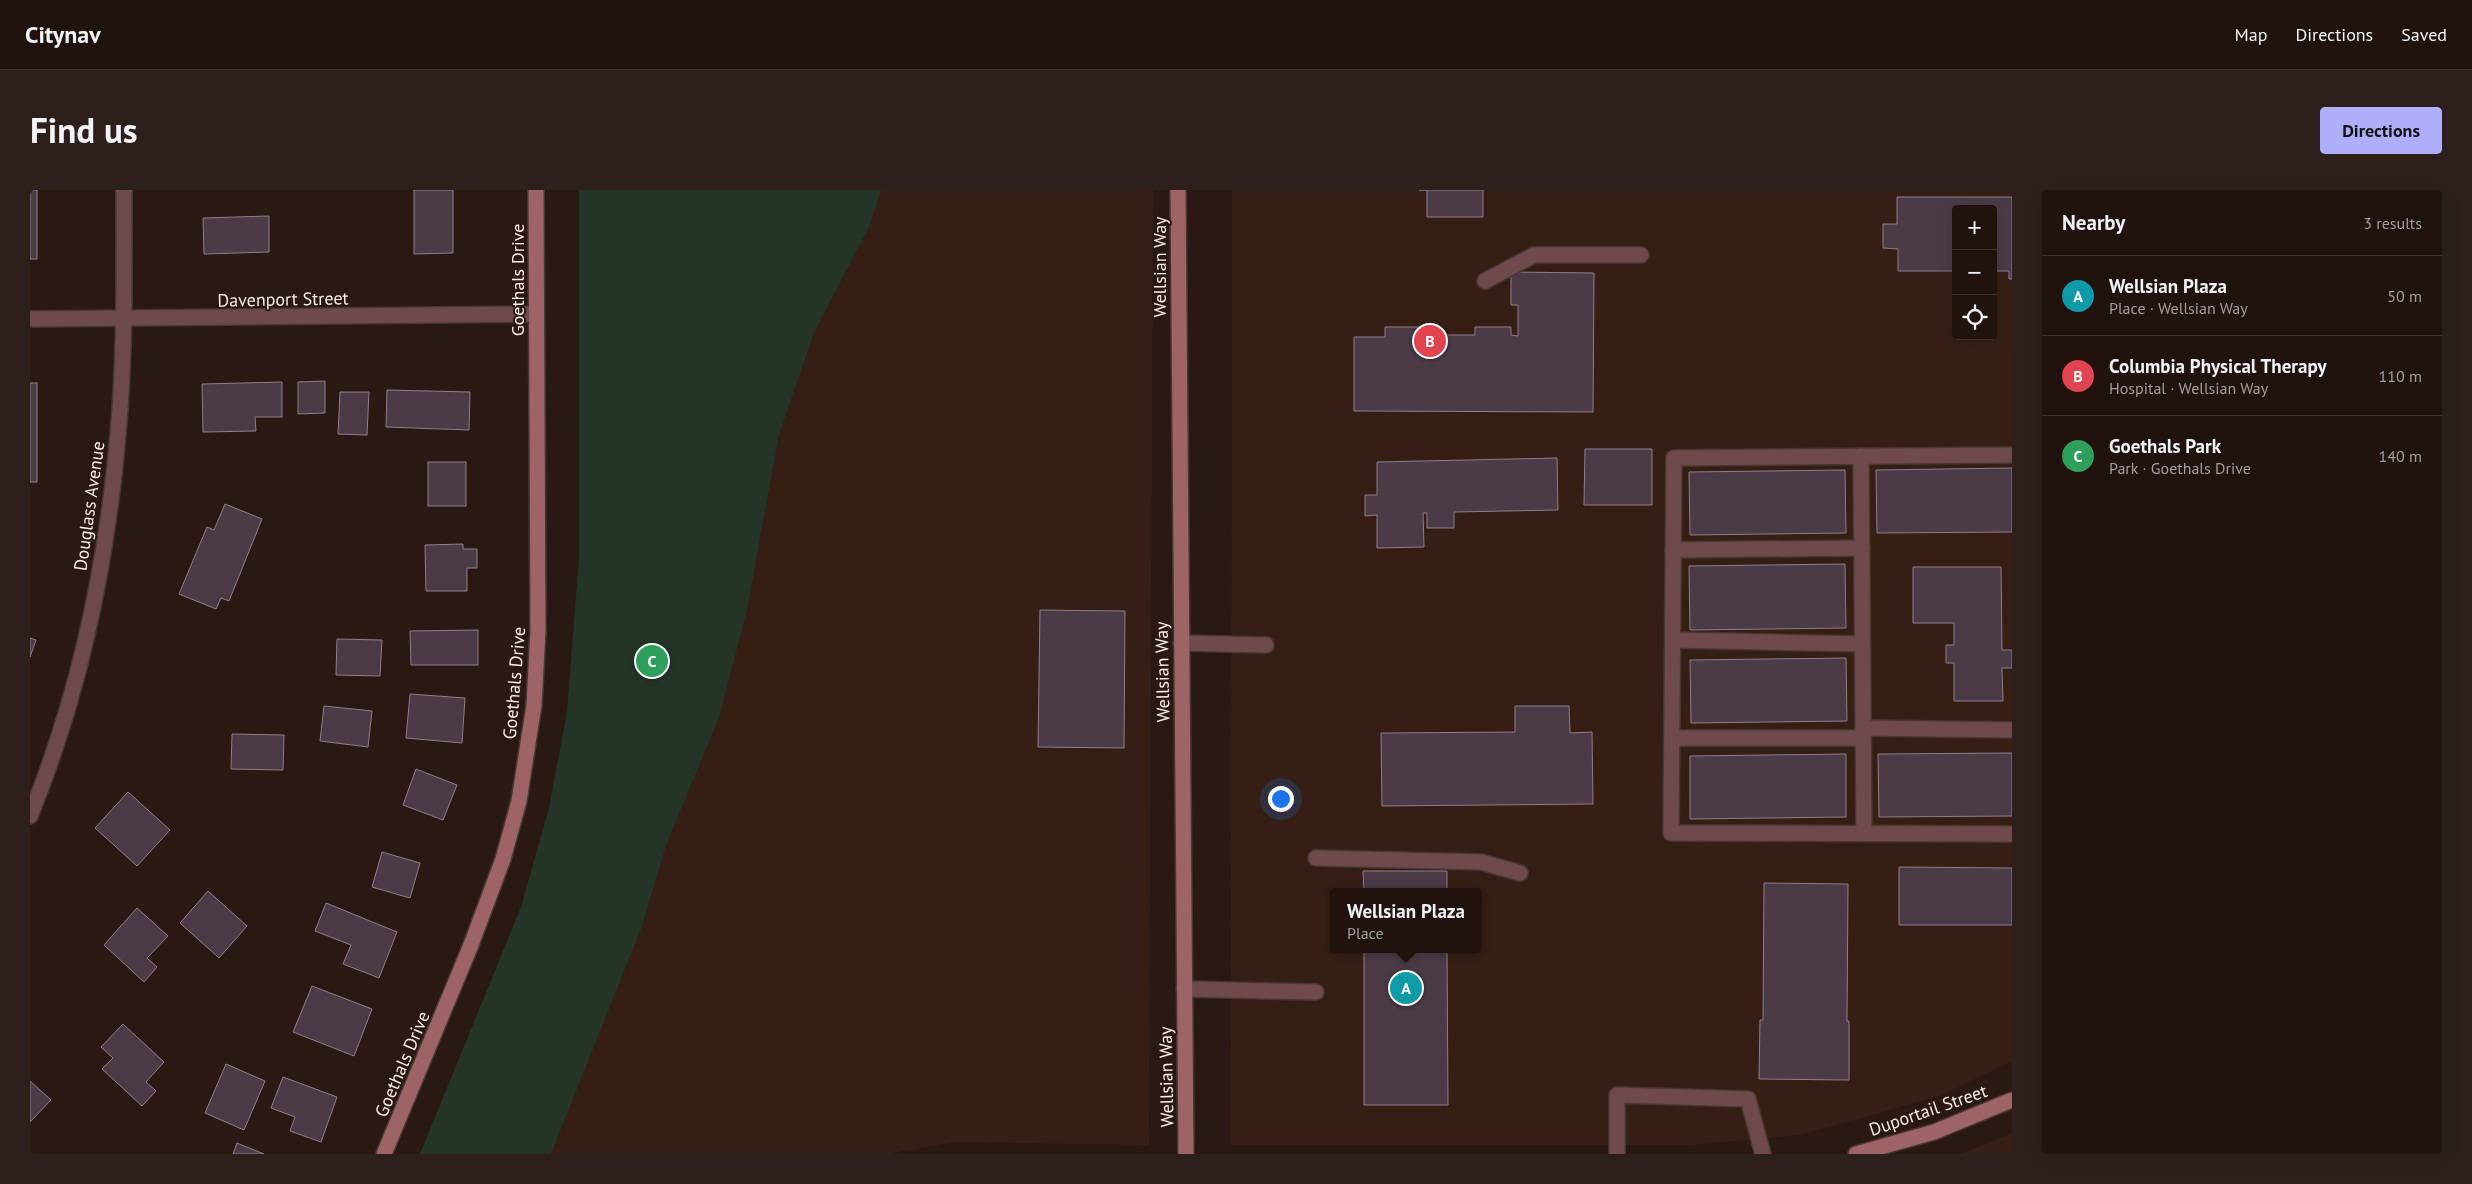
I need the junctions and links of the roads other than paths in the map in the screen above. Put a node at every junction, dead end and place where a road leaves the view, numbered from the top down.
1 (124, 190) edge
2 (536, 190) edge
3 (1178, 190) edge
4 (1641, 255) dead end
5 (1484, 281) dead end
6 (536, 314) junction
7 (30, 319) edge
8 (124, 319) junction
9 (2012, 455) edge
10 (1861, 456) junction
11 (1862, 548) junction
12 (1673, 550) junction
13 (1673, 640) junction
14 (1181, 643) junction
15 (1862, 644) junction
16 (1266, 645) dead end
17 (2012, 730) edge
18 (1863, 734) junction
19 (1672, 738) junction
20 (30, 816) edge
21 (1864, 833) junction
22 (2012, 834) edge
23 (1316, 858) dead end
24 (1520, 873) dead end
25 (1184, 989) junction
26 (1316, 992) dead end
27 (2012, 1100) edge
28 (384, 1154) edge
29 (1186, 1154) edge
30 (1617, 1154) edge
31 (1764, 1154) edge
32 (1856, 1154) edge

1 - 8 street, Douglass Avenue
2 - 6 main road, Goethals Drive
3 - 14 main road, Wellsian Way
4 - 5 street
6 - 8 street, Davenport Street
6 - 28 main road, Goethals Drive
7 - 8 street, Davenport Street
8 - 20 street, Douglass Avenue
9 - 10 street
10 - 11 street
10 - 12 street
11 - 12 street
11 - 15 street
12 - 13 street
13 - 15 street
13 - 19 street
14 - 16 street
14 - 25 main road, Wellsian Way
15 - 18 street
17 - 18 street
18 - 19 street
18 - 21 street
19 - 21 street
21 - 22 street
23 - 24 street
25 - 26 street
25 - 29 main road, Wellsian Way
27 - 32 main road, Duportail Street
30 - 31 street

